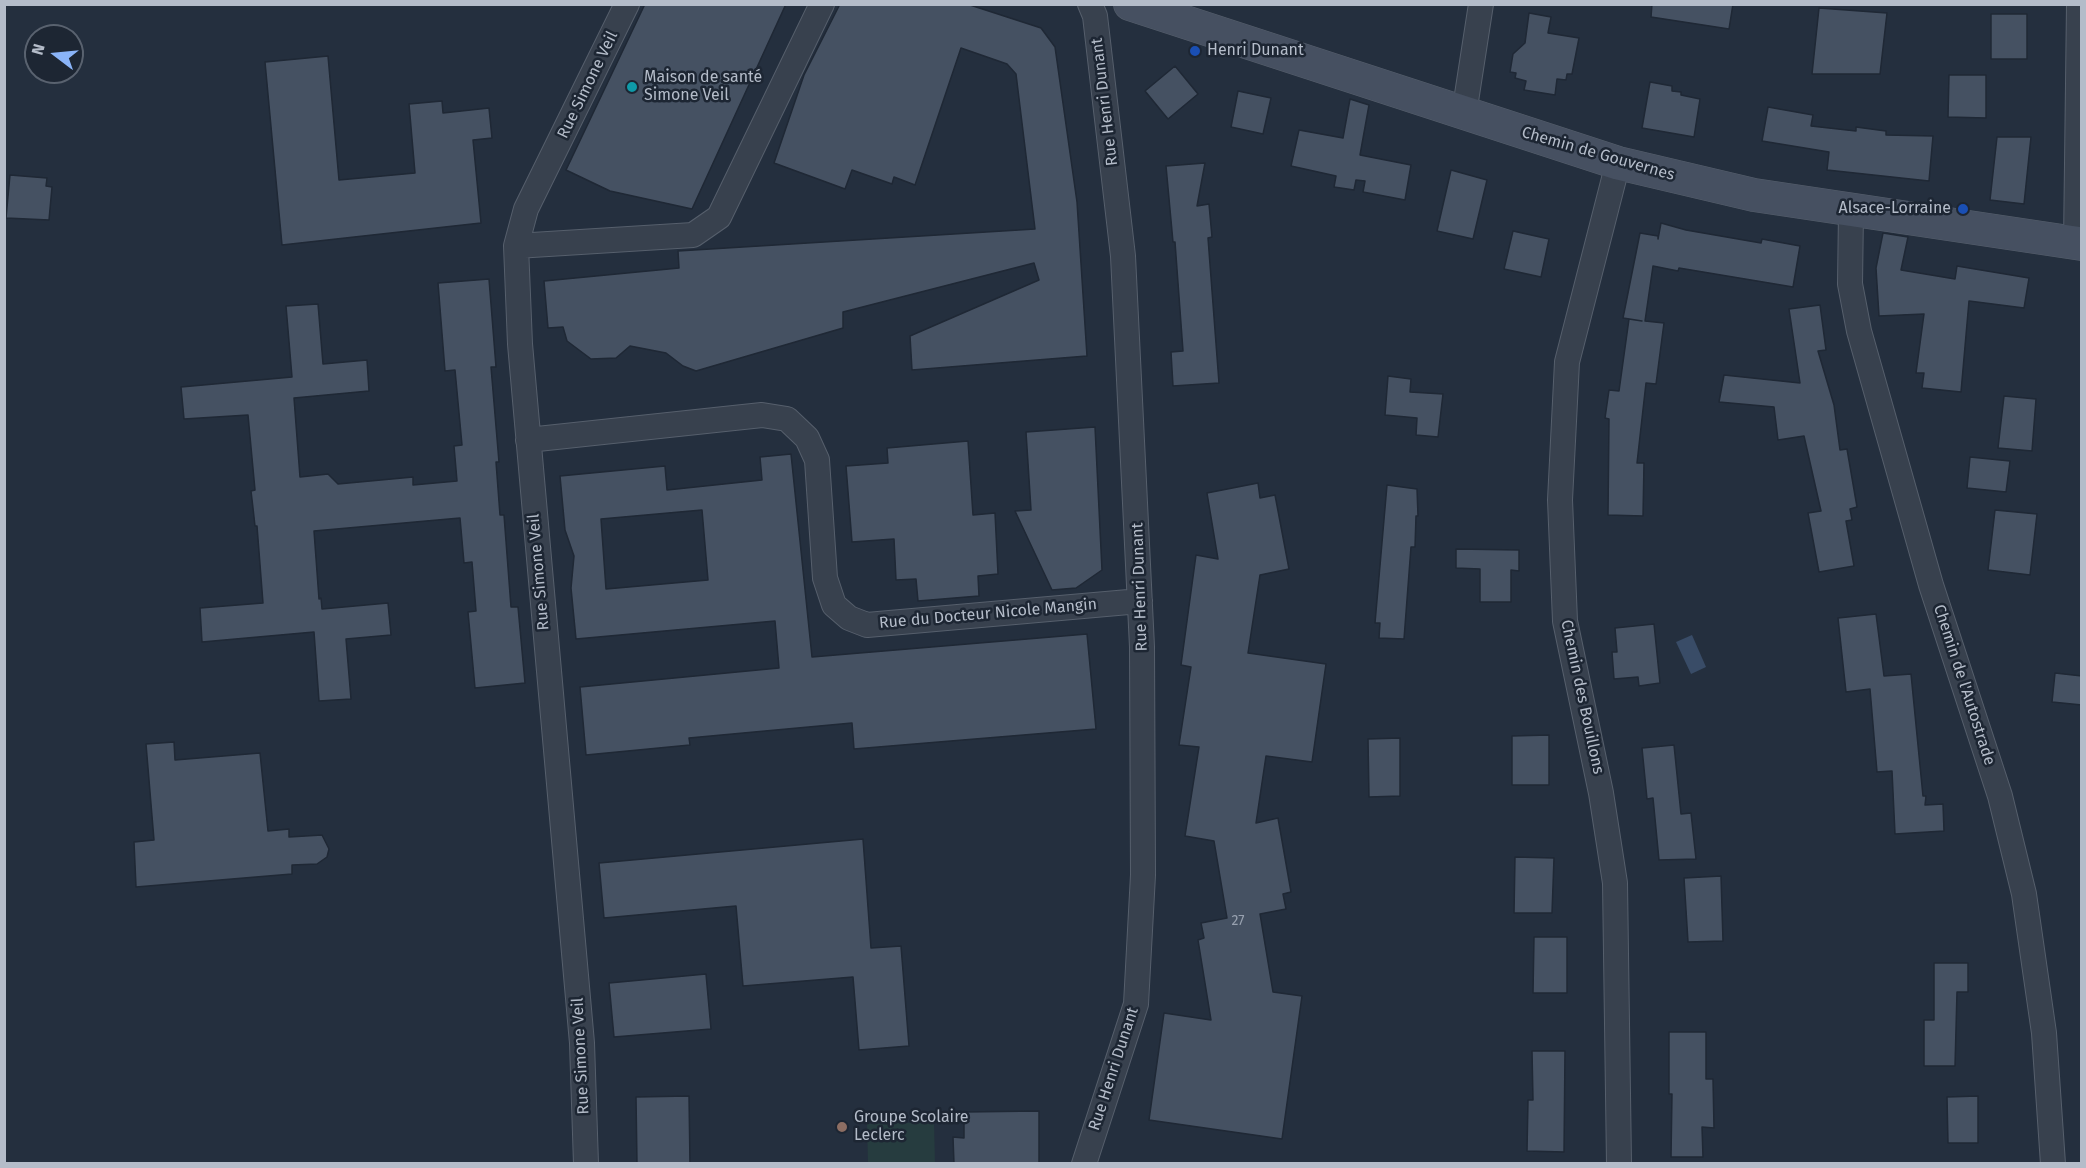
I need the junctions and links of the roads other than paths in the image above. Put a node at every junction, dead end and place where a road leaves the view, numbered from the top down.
1 (627, 4) edge
2 (822, 4) edge
3 (1090, 4) edge
4 (1130, 4) edge
5 (1481, 4) edge
6 (2079, 4) edge
7 (1464, 114) junction
8 (1618, 163) junction
9 (1851, 212) junction
10 (2079, 244) edge
11 (516, 246) junction
12 (528, 440) junction
13 (1140, 601) junction
14 (586, 1164) edge
15 (1084, 1164) edge
16 (1619, 1164) edge
17 (2053, 1164) edge

1 - 11 street, Rue Simone Veil
2 - 11 street
3 - 13 street, Rue Henri Dunant
4 - 7 street, Chemin de Gouvernes
5 - 7 street
6 - 10 street
7 - 8 street, Chemin de Gouvernes
8 - 9 street, Chemin de Gouvernes
8 - 16 street, Chemin des Bouillons
9 - 10 street, Chemin de Gouvernes
9 - 17 street, Chemin de l'Autostrade
11 - 12 street, Rue Simone Veil
12 - 13 street, Rue du Docteur Nicole Mangin
12 - 14 street, Rue Simone Veil
13 - 15 street, Rue Henri Dunant

